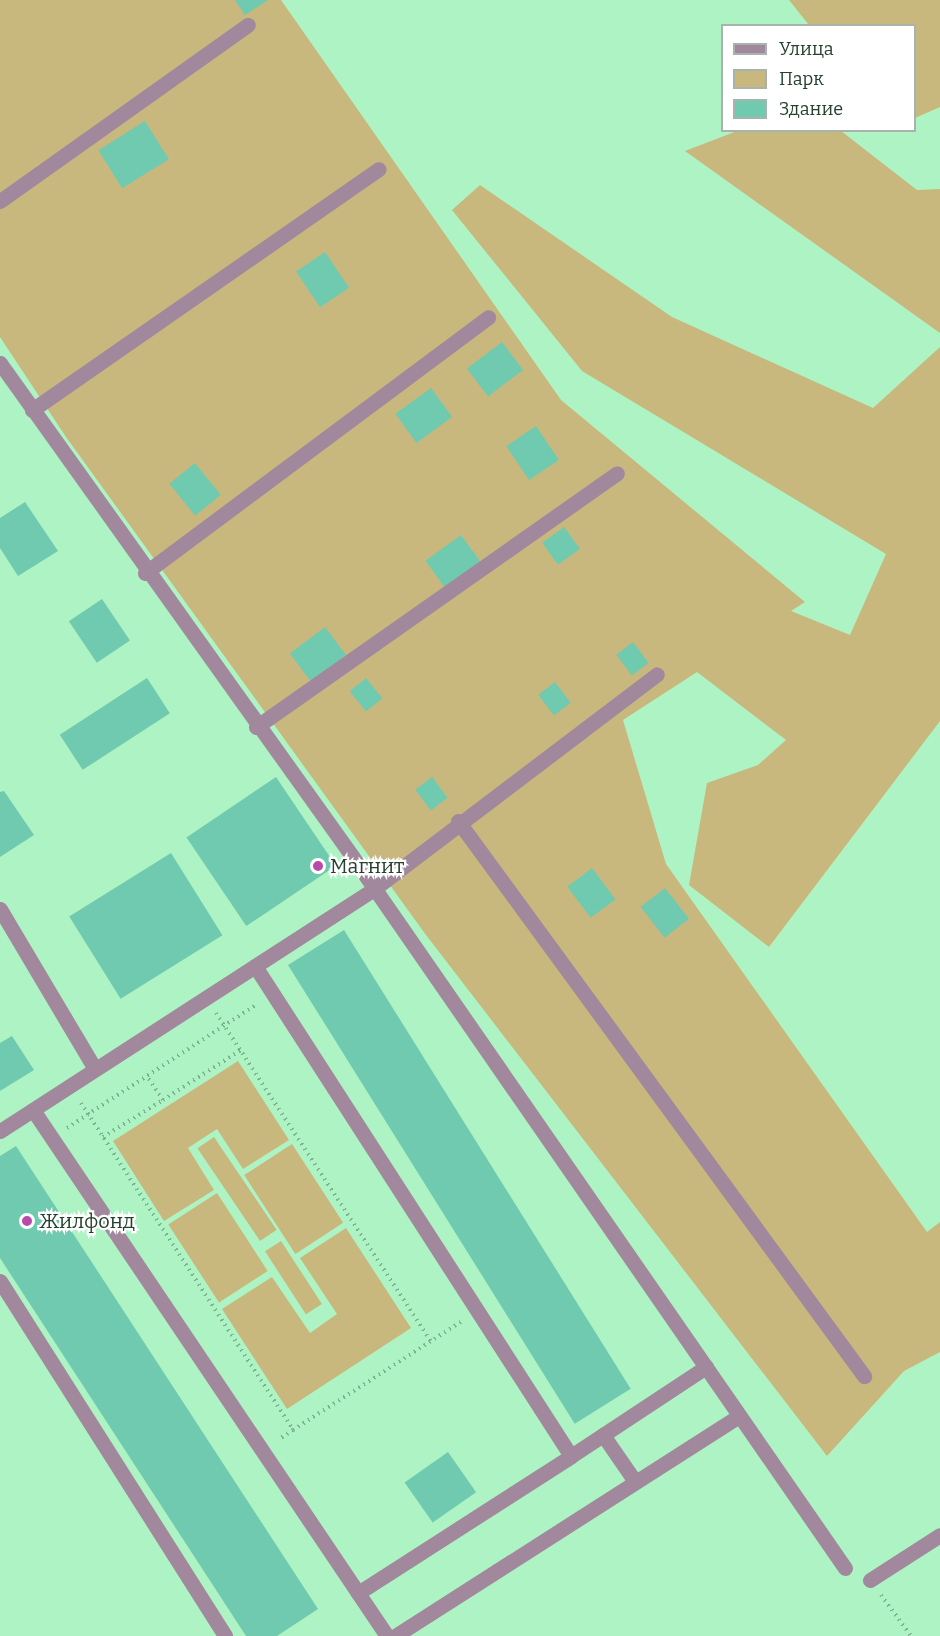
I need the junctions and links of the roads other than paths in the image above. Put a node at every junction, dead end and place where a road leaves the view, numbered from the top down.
1 (248, 25) dead end
2 (379, 169) dead end
3 (0, 201) edge
4 (488, 317) dead end
5 (0, 363) edge
6 (32, 410) junction
7 (617, 473) dead end
8 (145, 573) junction
9 (657, 674) dead end
10 (256, 727) junction
11 (458, 821) junction
12 (374, 889) junction
13 (0, 909) edge
14 (255, 966) junction
15 (95, 1070) junction
16 (33, 1110) junction
17 (0, 1131) edge
18 (0, 1281) edge
19 (706, 1367) junction
20 (864, 1376) dead end
21 (739, 1416) junction
22 (603, 1435) junction
23 (571, 1456) junction
24 (634, 1480) junction
25 (940, 1535) edge
26 (845, 1568) dead end
27 (870, 1580) dead end
28 (358, 1593) junction
29 (225, 1636) edge
30 (387, 1636) edge
31 (395, 1636) edge

1 - 3 street
2 - 6 street
4 - 8 street
5 - 6 street
6 - 8 street
7 - 10 street
8 - 10 street
9 - 11 street
10 - 12 street
11 - 12 street
11 - 20 street
12 - 14 street
12 - 19 street
13 - 15 street
14 - 15 street
14 - 23 street
15 - 16 street
16 - 17 street
16 - 28 street
18 - 29 street
19 - 21 street
19 - 22 street
21 - 24 street
21 - 26 street
22 - 23 street
22 - 24 street
23 - 28 street
24 - 31 street
25 - 27 street
28 - 30 street

